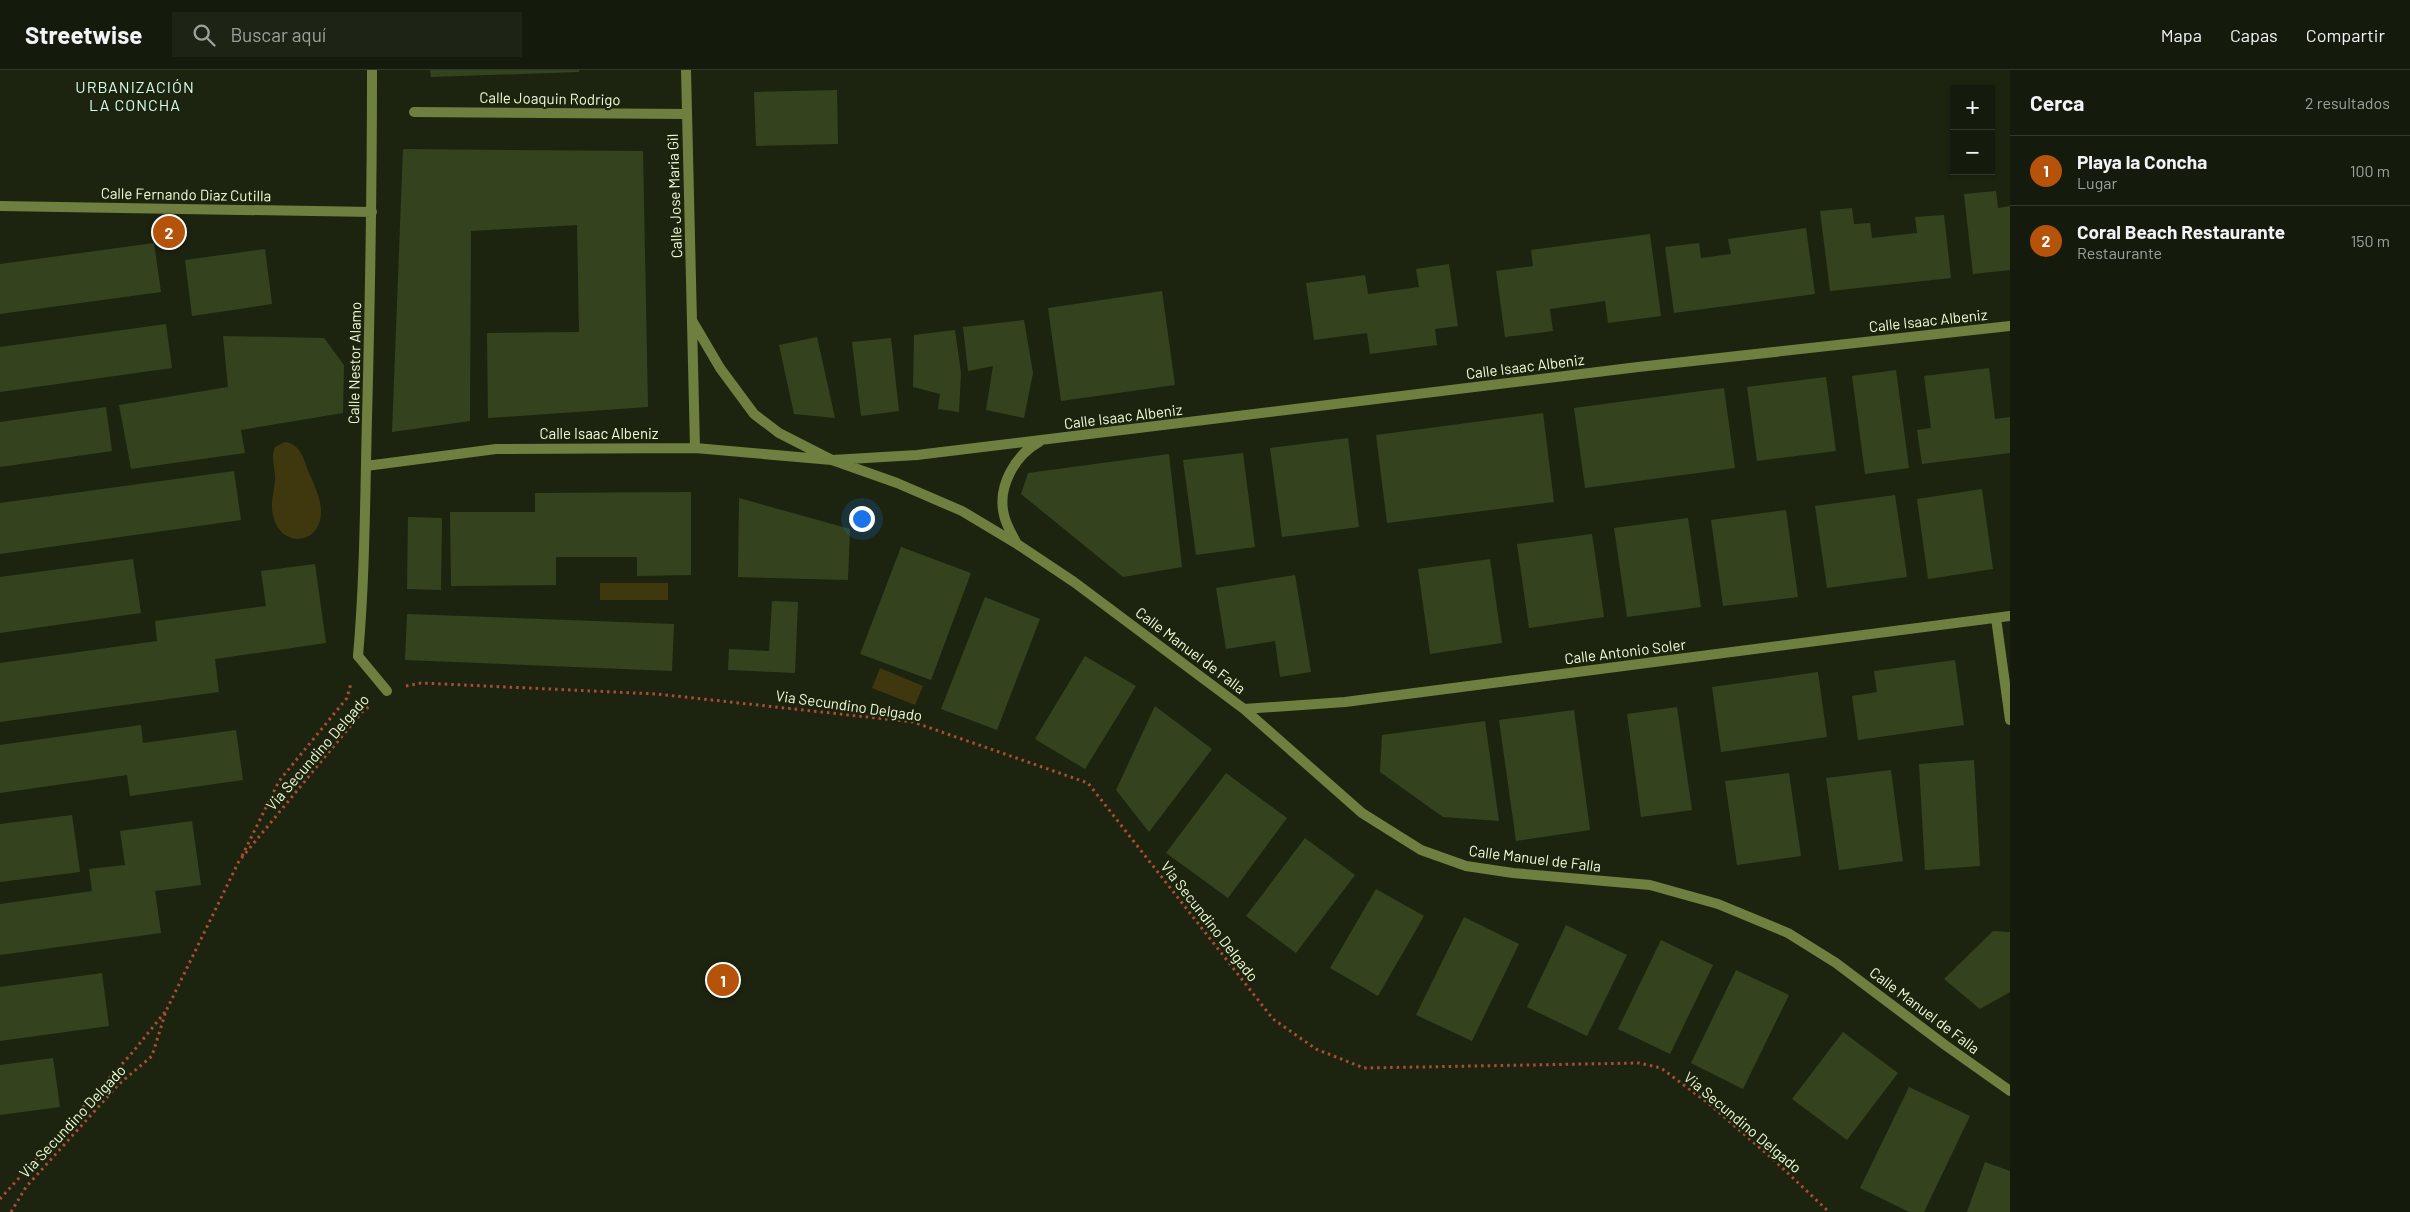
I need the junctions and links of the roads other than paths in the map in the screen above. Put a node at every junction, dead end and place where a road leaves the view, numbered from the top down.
1 (372, 70) edge
2 (686, 70) edge
3 (414, 112) dead end
4 (687, 114) junction
5 (0, 206) edge
6 (372, 212) junction
7 (693, 322) junction
8 (2010, 326) edge
9 (1045, 440) junction
10 (695, 448) junction
11 (832, 460) junction
12 (366, 466) junction
13 (962, 511) joint
14 (1016, 544) junction
15 (2010, 616) edge
16 (1996, 618) junction
17 (387, 691) road end
18 (1244, 709) junction
19 (2010, 720) edge
20 (2010, 1091) edge

1 - 6 street, Calle Nestor Alamo
2 - 4 street, Calle Jose Maria Gil
3 - 4 street, Calle Joaquin Rodrigo
4 - 7 street, Calle Jose Maria Gil
5 - 6 street, Calle Fernando Diaz Cutilla
6 - 12 street, Calle Nestor Alamo
7 - 10 street, Calle Jose Maria Gil
7 - 11 street, Calle Jose Maria Gil
8 - 9 street, Calle Isaac Albeniz
9 - 11 street, Calle Isaac Albeniz
9 - 14 street, Calle Isaac Albeniz
10 - 11 street, Calle Isaac Albeniz
10 - 12 street, Calle Isaac Albeniz
11 - 13 street, Calle Isaac Albeniz
12 - 17 street, Calle Nestor Alamo
13 - 14 street, Calle Manuel de Falla
14 - 18 street, Calle Manuel de Falla
15 - 16 street, Calle Antonio Soler
16 - 18 street, Calle Antonio Soler
16 - 19 street
18 - 20 street, Calle Manuel de Falla

